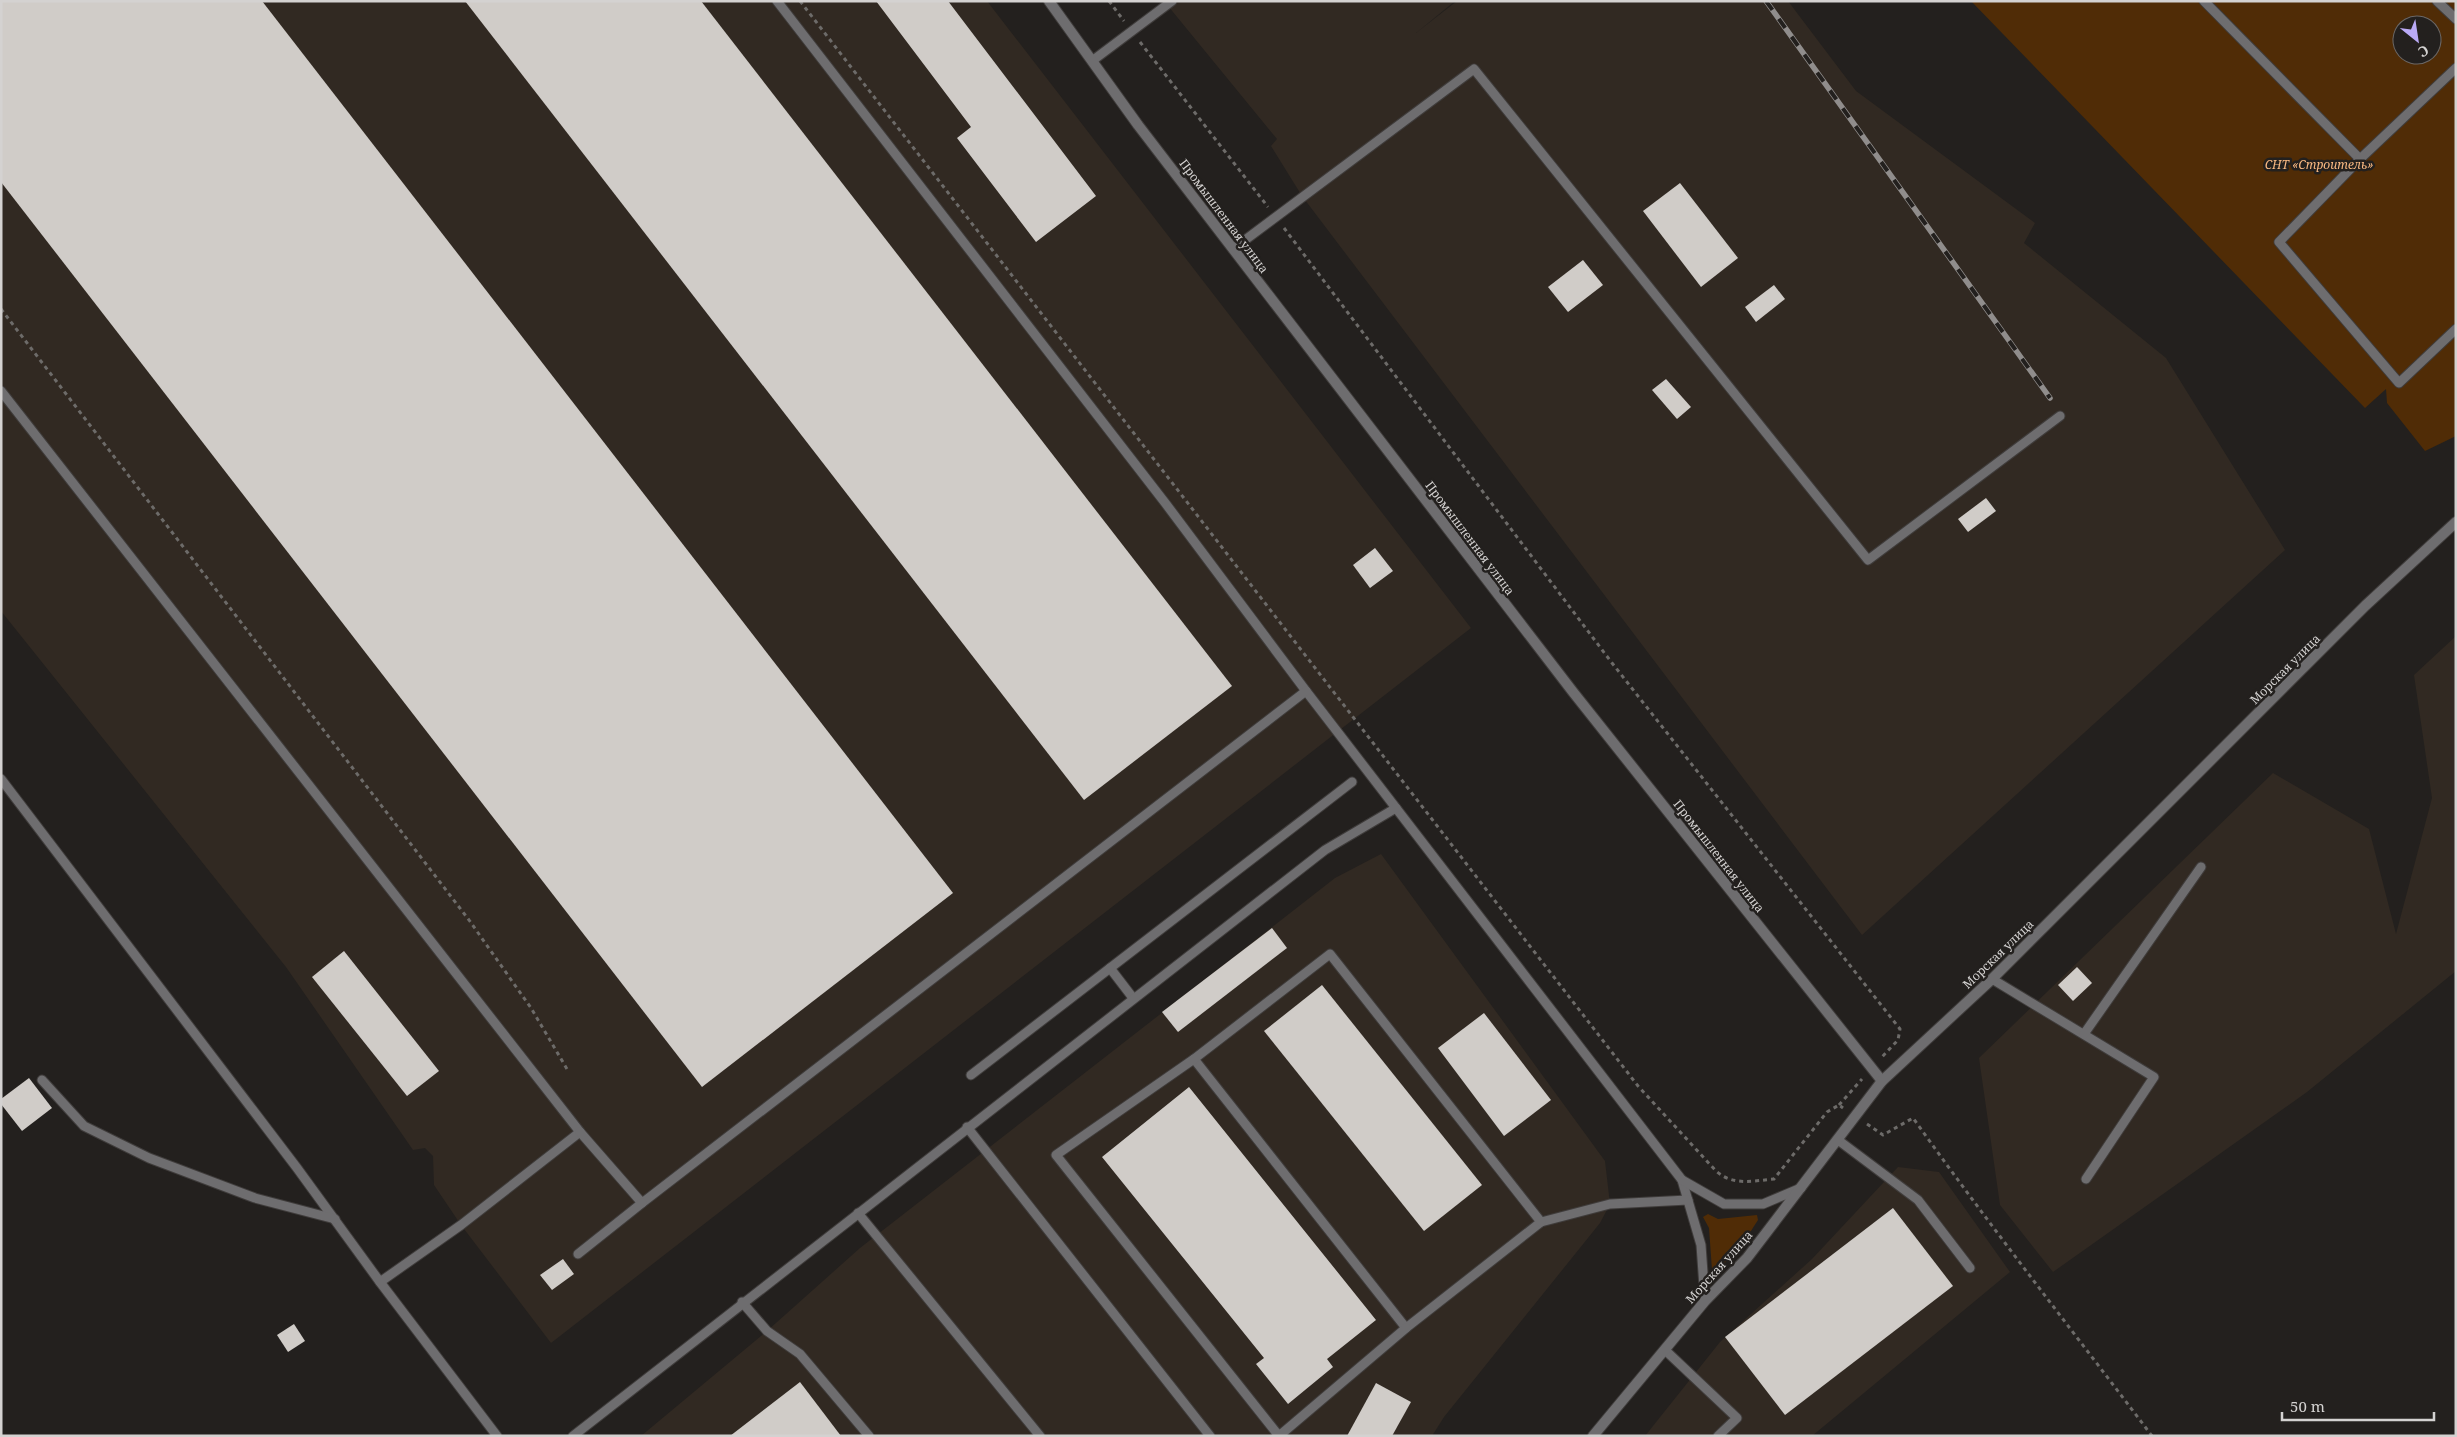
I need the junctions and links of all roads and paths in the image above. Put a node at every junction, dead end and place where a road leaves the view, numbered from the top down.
1 (777, 1) edge
2 (800, 1) edge
3 (1109, 1) edge
4 (1172, 1) edge
5 (2204, 1) edge
6 (2438, 1) edge
7 (1050, 2) edge
8 (2456, 19) edge
9 (1132, 31) junction
10 (1092, 61) junction
11 (2456, 68) edge
12 (2360, 159) junction
13 (1277, 218) junction
14 (1233, 249) junction
15 (1, 309) edge
16 (2456, 329) edge
17 (1, 391) edge
18 (2060, 416) dead end
19 (2456, 522) edge
20 (1306, 691) junction
21 (1, 779) edge
22 (1352, 782) dead end
23 (1396, 808) junction
24 (2201, 867) dead end
25 (1110, 968) junction
26 (1992, 979) junction
27 (1133, 998) junction
28 (2084, 1034) junction
29 (1194, 1059) junction
30 (1872, 1068) junction
31 (567, 1069) dead end
32 (971, 1075) dead end
33 (42, 1080) dead end
34 (1882, 1081) junction
35 (1839, 1105) junction
36 (1856, 1116) junction
37 (967, 1127) junction
38 (580, 1132) junction
39 (1838, 1140) junction
40 (2086, 1179) dead end
41 (1682, 1180) junction
42 (1800, 1188) junction
43 (1688, 1200) junction
44 (642, 1203) junction
45 (858, 1213) junction
46 (334, 1219) junction
47 (1541, 1222) junction
48 (578, 1254) dead end
49 (1970, 1268) dead end
50 (380, 1282) junction
51 (1704, 1301) junction
52 (742, 1302) junction
53 (1406, 1328) junction
54 (1665, 1350) junction
55 (497, 1436) edge
56 (573, 1436) edge
57 (869, 1436) edge
58 (1040, 1436) edge
59 (1210, 1436) edge
60 (1593, 1436) edge
61 (1718, 1436) edge
62 (2152, 1436) edge

1 - 20 lane
2 - 35 path
3 - 9 path
4 - 9 lane
5 - 12 lane
6 - 8 lane
7 - 10 street, Промышленная улица
9 - 10 lane
9 - 13 path
10 - 14 street, Промышленная улица
11 - 12 lane
12 - 16 lane
13 - 14 lane
13 - 18 lane
13 - 30 path
14 - 30 street, Промышленная улица
15 - 31 path
17 - 38 lane
19 - 26 street, Морская улица
20 - 23 lane
20 - 44 lane
21 - 46 lane
22 - 25 lane
23 - 27 lane
23 - 41 lane
24 - 28 lane
25 - 27 lane
25 - 32 lane
26 - 28 lane
26 - 34 street, Морская улица
27 - 37 lane
28 - 40 lane
29 - 47 lane
29 - 53 lane
29 - 53 lane
30 - 34 street, Промышленная улица
30 - 35 path
33 - 46 lane
34 - 36 street, Морская улица
35 - 36 path
36 - 39 street, Морская улица
36 - 62 path
37 - 45 lane
37 - 59 lane
38 - 44 lane
38 - 50 lane
39 - 42 street, Морская улица
39 - 49 lane
41 - 42 lane
41 - 43 lane
42 - 51 street, Морская улица
43 - 47 lane
43 - 51 lane
44 - 48 lane
45 - 52 lane
45 - 58 lane
46 - 50 lane
47 - 53 lane
50 - 55 lane
51 - 54 street, Морская улица
52 - 56 lane
52 - 57 lane
54 - 60 street, Морская улица
54 - 61 lane

